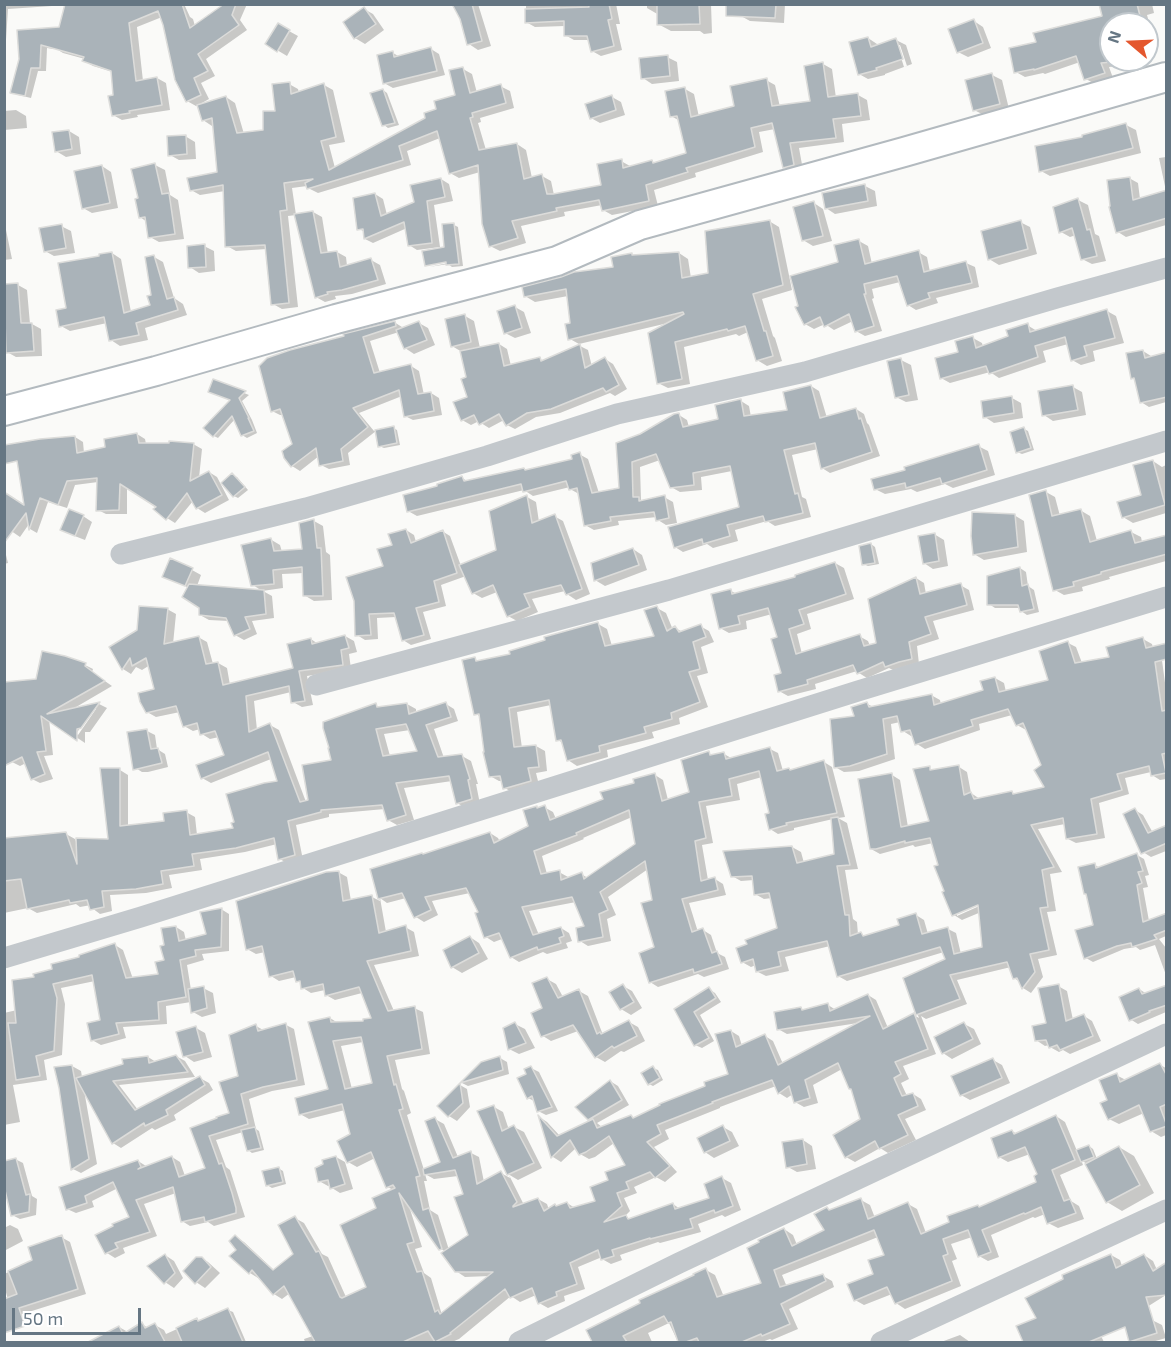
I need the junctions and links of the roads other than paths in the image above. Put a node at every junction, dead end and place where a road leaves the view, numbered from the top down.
1 (1167, 77) edge
2 (1167, 268) edge
3 (4, 411) edge
4 (1167, 441) edge
5 (121, 554) dead end
6 (1167, 597) edge
7 (316, 685) dead end
8 (4, 958) edge
9 (1167, 1034) edge
10 (1167, 1210) edge
11 (519, 1342) edge
12 (880, 1342) edge

1 - 3 street
2 - 5 street
4 - 7 street
6 - 8 street
9 - 11 street
10 - 12 street

